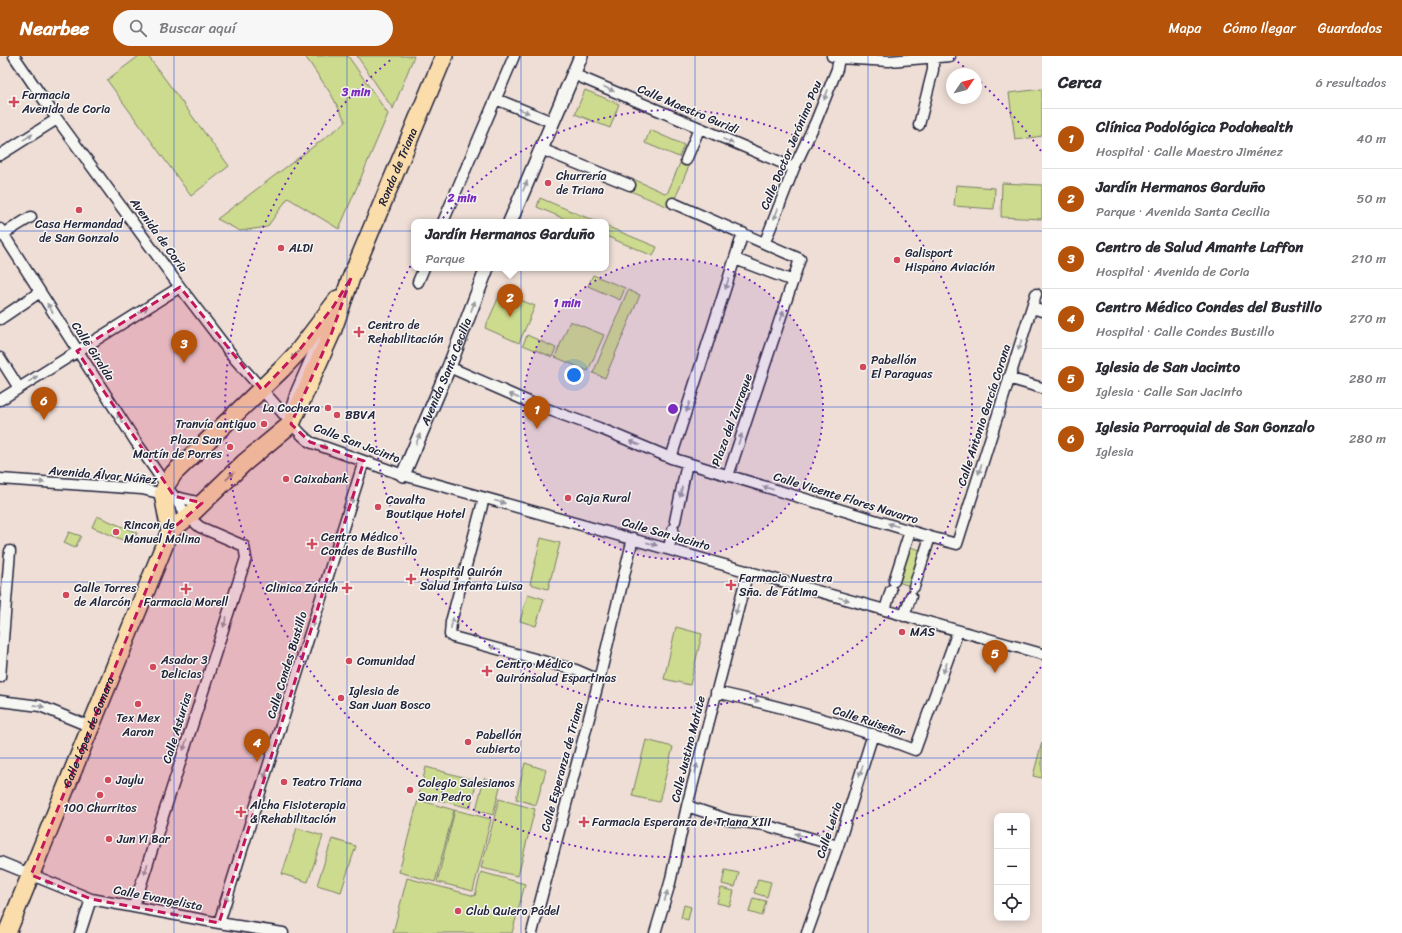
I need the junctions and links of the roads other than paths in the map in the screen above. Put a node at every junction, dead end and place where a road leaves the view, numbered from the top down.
1 (14, 56) edge
2 (444, 56) edge
3 (514, 56) edge
4 (581, 56) edge
5 (950, 56) edge
6 (835, 57) edge
7 (933, 58) junction
8 (573, 74) junction
9 (496, 99) junction
10 (57, 119) junction
11 (552, 122) junction
12 (919, 124) dead end
13 (699, 129) junction
14 (541, 149) junction
15 (0, 155) edge
16 (686, 160) dead end
17 (794, 168) junction
18 (630, 185) dead end
19 (673, 203) dead end
20 (31, 217) dead end
21 (444, 219) edge
22 (511, 219) edge
23 (1, 233) edge
24 (743, 233) junction
25 (765, 242) junction
26 (735, 259) junction
27 (423, 271) edge
28 (485, 271) edge
29 (350, 278) junction
30 (793, 281) junction
31 (418, 282) dead end
32 (180, 287) junction
33 (40, 292) junction
34 (1036, 294) dead end
35 (333, 308) junction
36 (1032, 308) junction
37 (1042, 311) edge
38 (0, 319) edge
39 (77, 351) junction
40 (0, 358) edge
41 (449, 367) junction
42 (1008, 378) junction
43 (19, 388) junction
44 (1042, 388) edge
45 (262, 390) junction
46 (0, 400) edge
47 (290, 422) junction
48 (671, 458) junction
49 (364, 461) junction
50 (687, 462) junction
51 (403, 475) junction
52 (728, 476) junction
53 (0, 479) edge
54 (168, 492) junction
55 (484, 498) junction
56 (202, 503) junction
57 (188, 517) junction
58 (170, 531) junction
59 (910, 531) junction
60 (930, 537) junction
61 (633, 538) junction
62 (957, 544) joint
63 (669, 548) junction
64 (10, 551) dead end
65 (748, 571) junction
66 (885, 610) junction
67 (904, 616) junction
68 (958, 631) junction
69 (1042, 654) edge
70 (0, 677) edge
71 (599, 680) junction
72 (716, 692) junction
73 (0, 701) edge
74 (91, 727) junction
75 (873, 734) junction
76 (687, 806) junction
77 (838, 846) junction
78 (0, 862) edge
79 (30, 875) junction
80 (91, 899) junction
81 (134, 906) junction
82 (219, 923) junction
83 (7, 933) edge
84 (80, 933) edge
85 (283, 933) edge
86 (532, 933) edge
87 (655, 933) edge
88 (807, 933) edge

1 - 10 street, Avenida de Coria
2 - 29 main road, Ronda de Triana
3 - 9 street
4 - 8 street
5 - 7 street
6 - 7 street
6 -> 17 street, Calle Doctor Jerónimo Pou
7 - 12 street
8 - 11 street
8 -> 13 street, Calle Maestro Guridi
9 -> 11 street
9 - 21 street
15 -> 10 street
10 - 32 street, Avenida de Coria
11 - 14 street
13 - 16 street
13 -> 17 street, Calle Maestro Guridi
14 - 18 street
22 -> 14 street
17 -> 25 street, Calle Doctor Jerónimo Pou
19 - 24 street
20 - 23 street
23 - 33 street, Calle Giralda
24 - 25 street
24 - 26 street
25 - 30 street, Plaza del Zurraque
26 - 30 street
26 -> 48 street
27 - 31 street
41 -> 28 street, Avenida Santa Cecilia
29 - 35 main road, Ronda de Triana
29 - 47 main road, Ronda de Triana
52 -> 30 street, Plaza del Zurraque
39 -> 32 street
32 - 45 street, Avenida de Coria
33 - 38 street
39 -> 33 street, Calle Giralda
34 - 36 street, Calle Antonio García Corona
35 -> 45 main road, Ronda de Triana
35 - 47 street, Ronda de Triana
36 - 37 street
36 -> 42 street, Calle Antonio García Corona
43 -> 39 street
54 -> 39 street, Calle Giralda
40 - 43 street
48 -> 41 street, Plaza del Zurraque
51 -> 41 street, Avenida Santa Cecilia
42 - 44 street
42 -> 62 street, Calle Antonio García Corona
43 - 46 street
45 - 47 street, Avenida de Coria
45 - 54 main road
47 -> 49 street, Calle San Jacinto
56 -> 47 main road
48 - 50 street, Plaza del Zurraque
49 - 51 street, Calle San Jacinto
49 -> 82 street, Calle Condes Bustillo
50 - 52 street, Plaza del Zurraque
50 -> 63 street
51 - 55 street, Calle San Jacinto
59 -> 52 street, Calle Vicente Flores Navarro
53 -> 54 street, Avenida Álvar Núñez
54 - 56 street, Avenida Álvar Núñez
54 - 57 street, Calle Giralda
54 - 58 main road
55 -> 61 street, Calle San Jacinto
71 -> 55 street
56 - 57 main road
57 - 58 main road
57 -> 81 street, Calle Asturias
58 - 74 main road, Calle López de Gomara
59 - 60 street, Calle Vicente Flores Navarro
59 - 66 street
60 - 62 street, Calle Vicente Flores Navarro
60 - 67 street
61 -> 63 street, Calle San Jacinto
61 - 71 street, Calle Esperanza de Triana
63 - 65 street, Calle San Jacinto
64 - 70 street
65 -> 66 street, Calle San Jacinto
65 -> 72 street, Calle Justino Matute
66 - 67 street, Calle San Jacinto
67 - 68 street, Calle San Jacinto
68 - 69 street, Calle San Jacinto
68 -> 75 street, Calle Ruiseñor
71 - 86 street, Calle Esperanza de Triana
72 -> 75 street, Calle Ruiseñor
76 -> 72 street, Calle Justino Matute
73 -> 74 street
74 - 79 main road, Calle López de Gomara
75 -> 77 street, Calle Leiria
77 -> 76 street
87 -> 76 street, Calle Justino Matute
77 - 88 street, Calle Leiria
78 - 79 street, Calle Evangelista
80 -> 79 street, Calle Evangelista
79 - 83 main road, Calle López de Gomara
80 - 81 street, Calle Evangelista
80 - 84 street
82 -> 81 street, Calle Evangelista
82 - 85 street, Calle Evangelista

